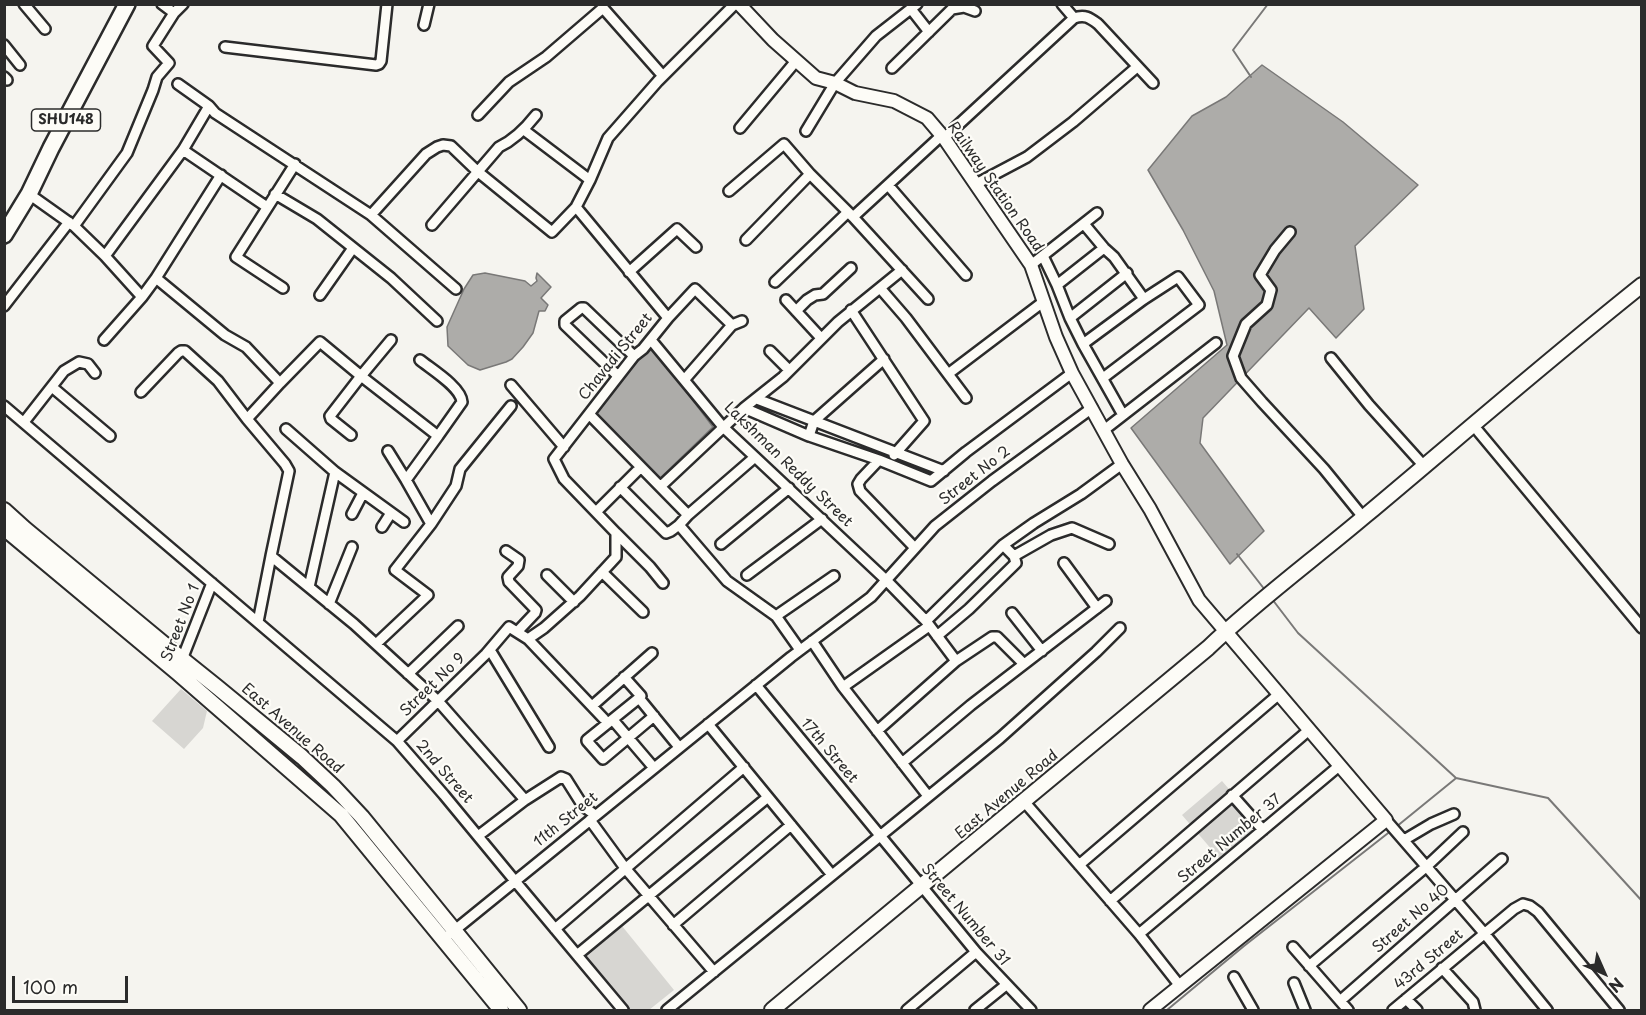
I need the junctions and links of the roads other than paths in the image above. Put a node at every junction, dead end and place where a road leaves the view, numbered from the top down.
1 (24, 4) edge
2 (116, 4) edge
3 (127, 4) edge
4 (162, 4) edge
5 (183, 4) edge
6 (387, 4) edge
7 (429, 4) edge
8 (737, 4) edge
9 (1062, 4) edge
10 (914, 7) edge
11 (975, 11) dead end
12 (174, 13) junction
13 (1074, 18) junction
14 (424, 25) dead end
15 (45, 29) dead end
16 (930, 32) junction
17 (4, 45) edge
18 (225, 47) dead end
19 (796, 62) junction
20 (20, 65) dead end
21 (1137, 67) junction
22 (892, 68) dead end
23 (663, 76) junction
24 (835, 83) junction
25 (1153, 83) dead end
26 (178, 84) dead end
27 (209, 106) junction
28 (478, 115) dead end
29 (536, 116) dead end
30 (740, 128) dead end
31 (524, 130) junction
32 (806, 131) dead end
33 (943, 137) junction
34 (183, 150) junction
35 (295, 164) junction
36 (477, 171) junction
37 (810, 174) junction
38 (221, 175) junction
39 (590, 180) junction
40 (976, 184) junction
41 (888, 185) junction
42 (729, 191) dead end
43 (29, 194) junction
44 (275, 194) junction
45 (267, 207) junction
46 (576, 207) junction
47 (1097, 213) dead end
48 (850, 214) junction
49 (371, 215) junction
50 (4, 218) edge
51 (72, 224) junction
52 (1084, 224) junction
53 (432, 225) dead end
54 (1290, 232) dead end
55 (4, 235) edge
56 (746, 240) dead end
57 (696, 247) dead end
58 (353, 248) junction
59 (1104, 248) junction
60 (105, 256) junction
61 (1044, 256) junction
62 (1031, 265) junction
63 (851, 268) dead end
64 (902, 270) junction
65 (629, 272) junction
66 (1127, 273) junction
67 (966, 275) dead end
68 (156, 279) junction
69 (776, 282) dead end
70 (1057, 285) junction
71 (1641, 285) edge
72 (283, 288) dead end
73 (879, 288) junction
74 (456, 289) dead end
75 (1641, 294) edge
76 (320, 295) dead end
77 (142, 297) junction
78 (928, 299) dead end
79 (1144, 299) junction
80 (786, 300) dead end
81 (1044, 302) junction
82 (4, 306) edge
83 (851, 310) junction
84 (796, 311) junction
85 (668, 318) junction
86 (1070, 318) junction
87 (436, 321) dead end
88 (742, 321) dead end
89 (732, 325) junction
90 (821, 338) junction
91 (104, 340) dead end
92 (390, 340) dead end
93 (651, 340) junction
94 (1216, 343) dead end
95 (1083, 344) junction
96 (770, 351) dead end
97 (634, 356) junction
98 (1331, 358) dead end
99 (884, 359) junction
100 (420, 360) dead end
101 (789, 370) junction
102 (95, 373) dead end
103 (1072, 373) junction
104 (948, 374) junction
105 (361, 376) junction
106 (618, 376) junction
107 (1103, 378) junction
108 (685, 380) junction
109 (280, 383) junction
110 (511, 385) dead end
111 (52, 387) junction
112 (141, 392) dead end
113 (966, 398) dead end
114 (757, 399) junction
115 (4, 406) edge
116 (511, 406) dead end
117 (744, 408) junction
118 (1092, 408) junction
119 (589, 414) junction
120 (1123, 415) junction
121 (247, 419) junction
122 (814, 421) junction
123 (24, 422) junction
124 (723, 427) junction
125 (1475, 428) junction
126 (286, 429) dead end
127 (1104, 430) junction
128 (351, 435) dead end
129 (110, 436) dead end
130 (438, 436) junction
131 (809, 436) junction
132 (564, 447) junction
133 (388, 451) dead end
134 (896, 452) junction
135 (755, 457) junction
136 (883, 462) junction
137 (1122, 464) junction
138 (1424, 466) junction
139 (641, 467) junction
140 (944, 471) junction
141 (335, 472) junction
142 (406, 480) junction
143 (661, 486) junction
144 (620, 487) junction
145 (789, 488) junction
146 (363, 493) junction
147 (4, 510) edge
148 (596, 512) junction
149 (391, 513) junction
150 (352, 514) dead end
151 (688, 515) junction
152 (1363, 518) junction
153 (822, 519) junction
154 (404, 522) dead end
155 (431, 524) junction
156 (679, 525) junction
157 (382, 527) dead end
158 (4, 528) edge
159 (616, 533) junction
160 (721, 544) dead end
161 (1109, 544) dead end
162 (1003, 545) junction
163 (352, 547) dead end
164 (915, 548) junction
165 (506, 551) dead end
166 (271, 556) junction
167 (1014, 556) junction
168 (1064, 563) dead end
169 (602, 572) junction
170 (547, 575) dead end
171 (747, 575) dead end
172 (834, 576) dead end
173 (886, 580) junction
174 (212, 583) junction
175 (663, 583) dead end
176 (309, 587) junction
177 (1285, 587) junction
178 (1106, 600) dead end
179 (573, 602) junction
180 (329, 604) junction
181 (1096, 608) junction
182 (643, 612) dead end
183 (1012, 613) dead end
184 (776, 616) junction
185 (258, 622) junction
186 (927, 623) junction
187 (458, 626) dead end
188 (1120, 628) dead end
189 (1641, 628) edge
190 (517, 632) junction
191 (1227, 635) junction
192 (937, 636) junction
193 (528, 639) junction
194 (812, 641) junction
195 (376, 644) junction
196 (490, 650) junction
197 (800, 650) junction
198 (1042, 651) junction
199 (652, 653) dead end
200 (182, 659) junction
201 (957, 661) junction
202 (1024, 664) junction
203 (178, 673) junction
204 (408, 674) junction
205 (624, 677) junction
206 (756, 685) junction
207 (843, 687) junction
208 (1278, 695) junction
209 (641, 696) dead end
210 (438, 701) junction
211 (592, 706) junction
212 (654, 716) junction
213 (609, 720) junction
214 (708, 724) junction
215 (877, 730) junction
216 (1309, 730) junction
217 (628, 738) junction
218 (397, 741) junction
219 (549, 747) dead end
220 (679, 747) junction
221 (902, 763) junction
222 (1340, 766) junction
223 (744, 767) junction
224 (654, 768) junction
225 (1232, 795) junction
226 (928, 796) junction
227 (768, 797) junction
228 (525, 800) junction
229 (1028, 806) junction
230 (1454, 814) dead end
231 (592, 818) junction
232 (1388, 823) junction
233 (791, 825) junction
234 (1263, 830) junction
235 (1463, 832) dead end
236 (880, 835) junction
237 (478, 836) junction
238 (1405, 842) junction
239 (1503, 859) dead end
240 (1079, 865) junction
241 (1426, 866) junction
242 (625, 868) junction
243 (832, 875) junction
244 (515, 881) junction
245 (924, 889) junction
246 (648, 896) junction
247 (1455, 900) junction
248 (1110, 901) junction
249 (673, 926) junction
250 (555, 929) junction
251 (454, 930) junction
252 (1484, 933) junction
253 (1139, 934) junction
254 (442, 940) junction
255 (1293, 947) dead end
256 (976, 952) junction
257 (577, 955) junction
258 (1309, 966) junction
259 (1442, 968) junction
260 (714, 972) junction
261 (1234, 977) dead end
262 (1294, 983) dead end
263 (1006, 985) junction
264 (1180, 987) junction
265 (1406, 999) junction
266 (1340, 1001) junction
267 (780, 1010) edge
268 (501, 1011) edge
269 (519, 1011) edge
270 (623, 1011) edge
271 (667, 1011) edge
272 (907, 1011) edge
273 (975, 1011) edge
274 (1030, 1011) edge
275 (1150, 1011) edge
276 (1253, 1011) edge
277 (1305, 1011) edge
278 (1348, 1011) edge
279 (1393, 1011) edge
280 (1417, 1011) edge
281 (1475, 1011) edge
282 (1547, 1011) edge
283 (1619, 1011) edge

1 - 15 street
2 - 50 main road, SHU148
3 - 43 main road, SHU148
4 - 12 street
5 - 12 street
6 - 18 street
7 - 14 street
8 - 19 street, Railway Station Road
8 - 23 street
9 - 13 street
10 - 16 street
10 - 24 street
11 - 16 street
12 - 51 street
13 - 21 street
13 - 33 street
16 - 22 street
17 - 20 street
19 - 24 street, Railway Station Road
19 - 30 street
21 - 25 street
21 - 40 street
23 - 28 street
23 - 39 street
24 - 32 street
24 - 33 street, Railway Station Road
26 - 27 street
27 - 34 street
27 - 35 street
29 - 31 street
31 - 36 street
31 - 39 street
33 - 40 street, Railway Station Road
33 - 41 street
34 - 38 street
34 - 60 street
35 - 44 street
35 - 49 street
36 - 46 street
36 - 49 street
36 - 53 street
37 - 42 street
37 - 48 street
37 - 56 street
38 - 45 street
38 - 68 street
39 - 46 street
40 - 62 street, Railway Station Road
41 - 48 street
41 - 67 street
43 - 51 street
43 - 55 main road, SHU148
44 - 45 street
44 - 58 street
45 - 72 street
46 - 65 street, Chavadi Street
47 - 52 street
48 - 64 street
48 - 69 street
49 - 74 street
51 - 60 street
51 - 82 street
52 - 59 street
52 - 61 street
54 - 152 street
57 - 65 street
58 - 76 street
58 - 87 street
59 - 66 street
59 - 70 street
60 - 77 street
61 - 62 street
61 - 70 street
62 - 81 street, Railway Station Road
63 - 84 street
64 - 73 street
64 - 78 street
65 - 85 street, Chavadi Street
66 - 79 street
66 - 86 street
68 - 77 street
68 - 109 street
70 - 86 street
71 - 125 main road
73 - 83 street
73 - 104 street
75 - 125 main road
77 - 91 street
79 - 95 street
79 - 107 street
80 - 84 street
81 - 103 street, Railway Station Road
81 - 104 street
83 - 90 street
83 - 99 street
84 - 90 street
85 - 89 street
85 - 93 street, Chavadi Street
86 - 95 street
88 - 89 street
89 - 108 street
90 - 101 street
92 - 105 street
93 - 97 street, Chavadi Street
93 - 108 street, Lakshman Reddy Street
94 - 120 street
95 - 107 street
96 - 101 street
97 - 106 street, Chavadi Street
97 - 106 street
98 - 138 street
99 - 122 street
99 - 134 street
100 - 130 street
101 - 114 street
102 - 111 street
103 - 118 street, Railway Station Road
103 - 140 street
104 - 113 street
105 - 109 street
105 - 128 street
105 - 130 street
106 - 119 street, Chavadi Street
107 - 120 street
108 - 124 street, Lakshman Reddy Street
109 - 121 street
110 - 132 street
111 - 123 street
111 - 129 street
112 - 121 street
114 - 117 street
114 - 122 street
115 - 123 street, 2nd Street
116 - 155 street
117 - 124 street
117 - 131 street
118 - 127 street, Railway Station Road
118 - 164 street, Street No 2
119 - 132 street, Chavadi Street
119 - 139 street
120 - 127 street
121 - 166 street
122 - 131 street
122 - 134 street
123 - 174 street, 2nd Street
124 - 135 street, Lakshman Reddy Street
124 - 143 street
125 - 138 main road
125 - 177 main road
125 - 189 street
126 - 141 street
127 - 137 street, Railway Station Road
130 - 142 street
131 - 136 street
132 - 148 street
133 - 142 street
134 - 136 street
134 - 140 street
135 - 145 street, Lakshman Reddy Street
135 - 151 street
136 - 140 street
136 - 164 street
137 - 162 street
137 - 191 street, Railway Station Road
138 - 152 main road
139 - 143 street
139 - 144 street
141 - 146 street
141 - 176 street
142 - 155 street
143 - 151 street
144 - 148 street
144 - 156 street
145 - 153 street, Lakshman Reddy Street
145 - 160 street
146 - 149 street
146 - 150 street
147 - 200 main road, East Avenue Road
148 - 159 street
149 - 154 street
149 - 157 street
151 - 156 street
152 - 177 main road
153 - 171 street
153 - 173 street, Lakshman Reddy Street
155 - 195 street
156 - 184 street
158 - 203 main road
159 - 169 street
159 - 175 street
161 - 167 street
162 - 167 street
162 - 186 street
163 - 180 street
164 - 173 street, Street No 2
165 - 190 street
166 - 176 street
166 - 185 street
167 - 192 street
168 - 181 street
169 - 179 street
169 - 182 street
170 - 179 street
172 - 184 street
173 - 186 street, Lakshman Reddy Street
173 - 194 street, Street No 2
174 - 185 street, 2nd Street
174 - 200 street, Street No 1
176 - 180 street
177 - 191 main road, East Avenue Road
178 - 181 street
179 - 193 street
180 - 195 street
181 - 198 street
183 - 198 street
184 - 197 street
185 - 218 street, 2nd Street
186 - 192 street, Lakshman Reddy Street
186 - 207 street
187 - 204 street
188 - 226 street
190 - 193 street
190 - 196 street, Street No 9
191 - 208 street, Railway Station Road
191 - 229 main road, East Avenue Road
191 - 245 main road, East Avenue Road
192 - 201 street, Lakshman Reddy Street
193 - 211 street
194 - 197 street, Street No 2
194 - 207 street
195 - 204 street
196 - 210 street, Street No 9
196 - 219 street
197 - 206 street, 11th Street
198 - 202 street
199 - 205 street
200 - 203 street, Street No 1
200 - 251 main road, East Avenue Road
201 - 202 street
201 - 215 street
202 - 221 street
203 - 254 main road
204 - 210 street
205 - 209 street
205 - 211 street
206 - 214 street, 11th Street
206 - 236 street, 17th Street
207 - 215 street
208 - 216 street, Railway Station Road
208 - 240 street
210 - 218 street, Street No 9
210 - 228 street
211 - 213 street
212 - 213 street
212 - 217 street
212 - 220 street
213 - 217 street
213 - 217 street
214 - 220 street, 11th Street
214 - 223 street
215 - 221 street
216 - 222 street, Railway Station Road
216 - 225 street
217 - 224 street
218 - 237 street, 2nd Street
220 - 224 street, 11th Street
221 - 226 street
222 - 232 street, Railway Station Road
222 - 234 street, Street Number 37
223 - 227 street
223 - 242 street
224 - 231 street, 11th Street
225 - 234 street
225 - 248 street
226 - 236 street
227 - 233 street
227 - 246 street
228 - 231 street
228 - 237 street
229 - 240 street
229 - 245 main road, East Avenue Road
230 - 238 street
231 - 242 street
231 - 244 street, 11th Street
232 - 238 street
232 - 264 street
233 - 243 street
233 - 249 street
234 - 253 street, Street Number 37
235 - 241 street
236 - 243 street
236 - 245 street, Street Number 31
237 - 244 street, 2nd Street
238 - 241 street
239 - 247 street, Street No 40
240 - 248 street
241 - 247 street
241 - 258 street
242 - 246 street
242 - 250 street
243 - 260 street
244 - 250 street, 2nd Street
244 - 251 street, 11th Street
245 - 256 street, Street Number 31
245 - 267 main road, East Avenue Road
246 - 249 street
246 - 257 street
247 - 252 street
247 - 266 street, Street No 40
248 - 253 street
249 - 260 street
250 - 257 street, 2nd Street
251 - 254 street, 11th Street
251 - 269 main road, East Avenue Road
252 - 259 street, 43rd Street
252 - 282 street
252 - 283 street, 43rd Street
253 - 264 street
254 - 268 main road
255 - 258 street
256 - 263 street, Street Number 31
256 - 272 street
257 - 270 street, 2nd Street
258 - 266 street
259 - 265 street, 43rd Street
259 - 281 street
260 - 271 street
261 - 276 street
262 - 277 street
263 - 273 street
263 - 274 street, Street Number 31
264 - 275 street
265 - 279 street, 43rd Street
265 - 280 street
266 - 278 street

